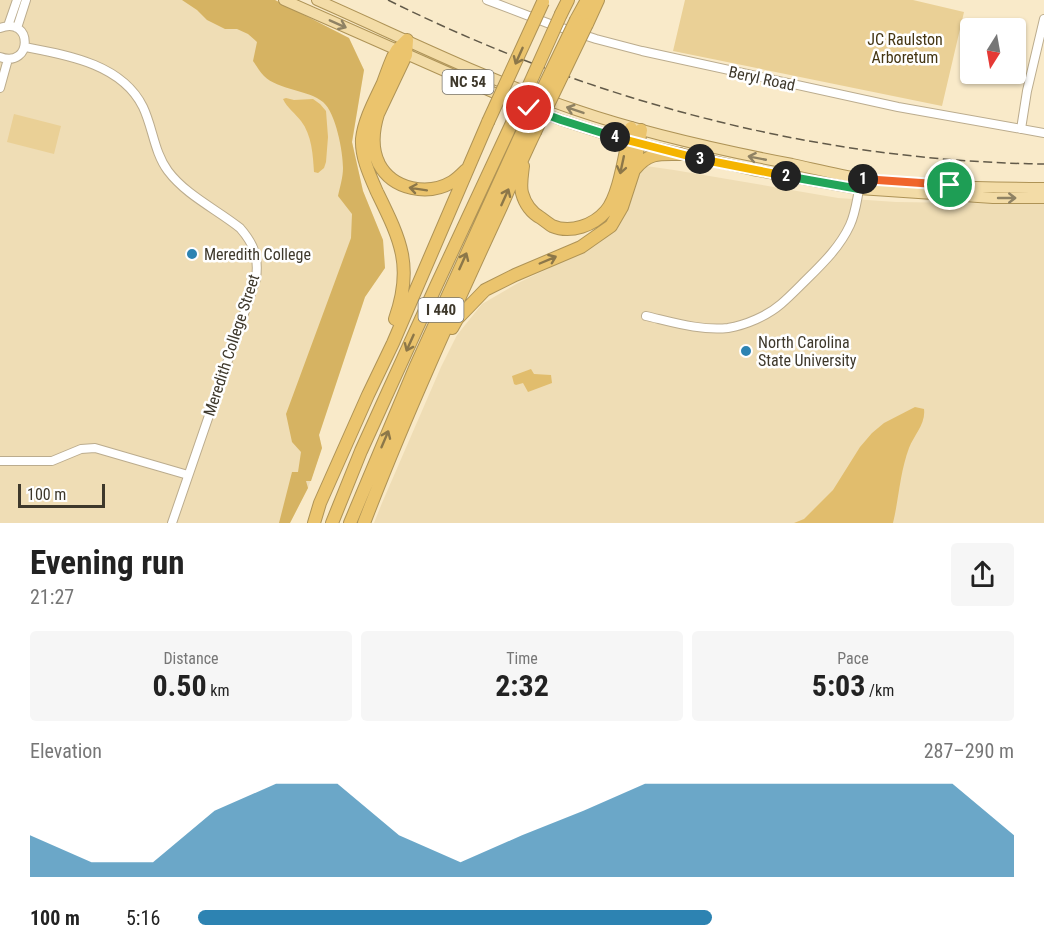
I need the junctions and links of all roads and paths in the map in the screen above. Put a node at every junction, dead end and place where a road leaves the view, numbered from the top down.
1 (284, 0) edge
2 (317, 0) edge
3 (487, 0) edge
4 (568, 0) edge
5 (586, 0) edge
6 (598, 0) edge
7 (543, 1) edge
8 (21, 2) edge
9 (1044, 19) edge
10 (581, 22) junction
11 (9, 27) edge
12 (407, 40) junction
13 (25, 47) junction
14 (402, 52) junction
15 (4, 58) edge
16 (0, 88) edge
17 (636, 129) junction
18 (1021, 129) junction
19 (530, 130) junction
20 (1044, 133) edge
21 (633, 142) junction
22 (680, 154) junction
23 (524, 156) junction
24 (470, 168) junction
25 (634, 170) junction
26 (860, 184) junction
27 (1044, 188) edge
28 (1044, 198) edge
29 (646, 316) dead end
30 (429, 365) junction
31 (368, 395) junction
32 (0, 461) edge
33 (188, 475) junction
34 (320, 503) junction
35 (172, 523) edge
36 (308, 523) edge
37 (314, 523) edge
38 (332, 523) edge
39 (350, 523) edge
40 (364, 523) edge

1 -> 14 main road
2 - 12 main road
3 - 18 street, Beryl Road
4 -> 38 highway, I 440, bridge
5 - 10 highway, I 440
6 - 10 highway
7 -> 24 highway, bridge
8 - 11 street
9 - 18 street
10 - 19 highway, I 440, bridge
11 - 13 street
12 - 14 highway
17 -> 12 main road, NC 54
13 - 15 street
13 - 33 street, Meredith College Street
14 - 21 main road, NC 54
24 -> 14 highway
14 - 31 highway
15 - 16 street
17 - 21 highway
26 -> 17 main road, NC 54
18 - 20 street, Beryl Road
19 - 23 highway
39 -> 19 highway, I 440
21 - 22 main road, NC 54
21 -> 23 highway
21 - 25 highway
22 - 25 highway
22 - 26 main road, NC 54
30 -> 23 highway
24 - 31 highway
30 -> 25 highway
26 - 27 main road, NC 54
26 -> 28 main road, NC 54
26 - 29 street
30 - 40 highway
31 - 34 highway
32 - 33 street
33 - 35 street, Meredith College Street
34 - 36 highway
34 - 37 highway

